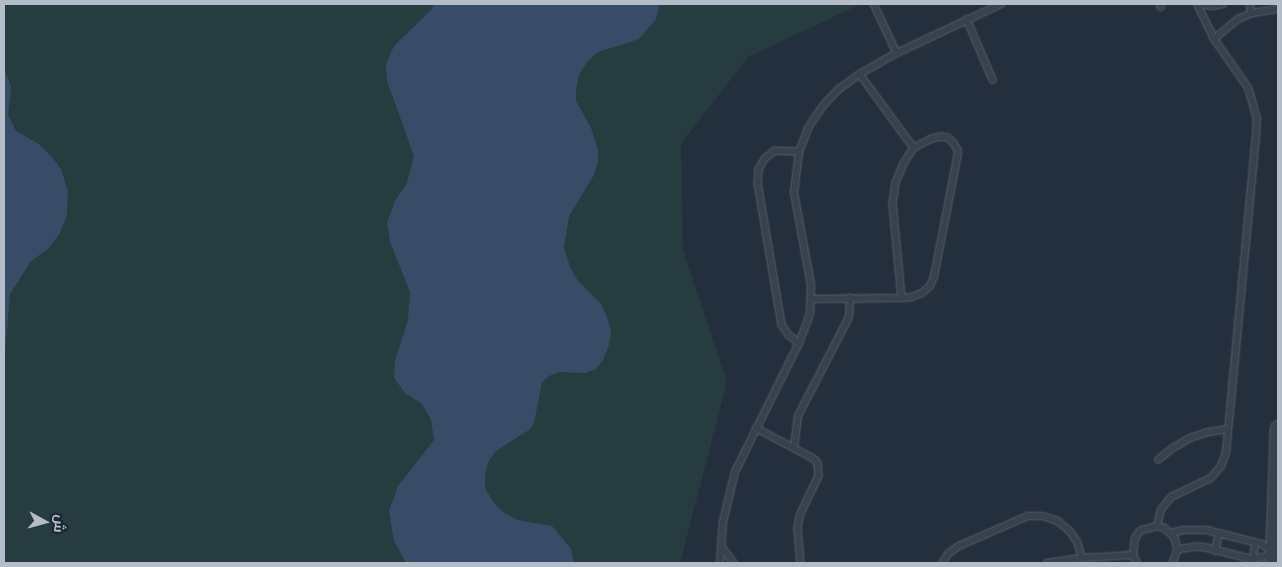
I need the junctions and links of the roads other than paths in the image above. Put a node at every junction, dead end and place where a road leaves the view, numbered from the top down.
1 (874, 4) edge
2 (1001, 4) edge
3 (1198, 4) edge
4 (1223, 4) edge
5 (1250, 4) edge
6 (1278, 9) edge
7 (1252, 13) junction
8 (967, 19) junction
9 (1214, 39) junction
10 (897, 53) junction
11 (860, 74) junction
12 (993, 80) dead end
13 (914, 148) junction
14 (799, 152) junction
15 (850, 298) junction
16 (902, 298) junction
17 (811, 299) junction
18 (799, 343) junction
19 (756, 428) junction
20 (1278, 428) edge
21 (1228, 429) junction
22 (794, 448) junction
23 (1158, 460) dead end
24 (1157, 526) junction
25 (1171, 533) junction
26 (1219, 534) junction
27 (1255, 543) junction
28 (722, 547) junction
29 (1178, 550) junction
30 (1215, 551) junction
31 (1133, 555) junction
32 (1275, 555) edge
33 (1082, 558) junction
34 (1253, 560) junction
35 (720, 563) edge
36 (734, 563) edge
37 (801, 563) edge
38 (942, 563) edge
39 (1047, 563) edge
40 (1137, 563) edge
41 (1172, 563) edge

1 - 10 lane
2 - 8 lane
3 - 4 lane
3 - 9 lane
5 - 7 lane
6 - 7 lane
7 - 9 lane
8 - 10 lane
8 - 12 lane
9 - 21 lane
10 - 11 lane
11 - 13 lane
11 - 14 lane
13 - 16 lane
13 - 16 lane
14 - 17 lane
14 - 18 lane
15 - 16 lane
15 - 17 lane
15 - 22 lane
17 - 18 lane
18 - 19 lane
19 - 22 lane
19 - 28 lane
20 - 32 street
21 - 23 lane
21 - 24 lane
22 - 37 lane
24 - 25 lane
24 - 31 lane
25 - 26 lane
25 - 29 lane
26 - 27 lane
26 - 30 lane
27 - 32 lane
27 - 34 lane
28 - 35 lane
28 - 36 lane
29 - 30 lane
29 - 41 lane
30 - 34 lane
31 - 33 lane
31 - 40 lane
32 - 34 lane
33 - 38 lane
33 - 39 lane

